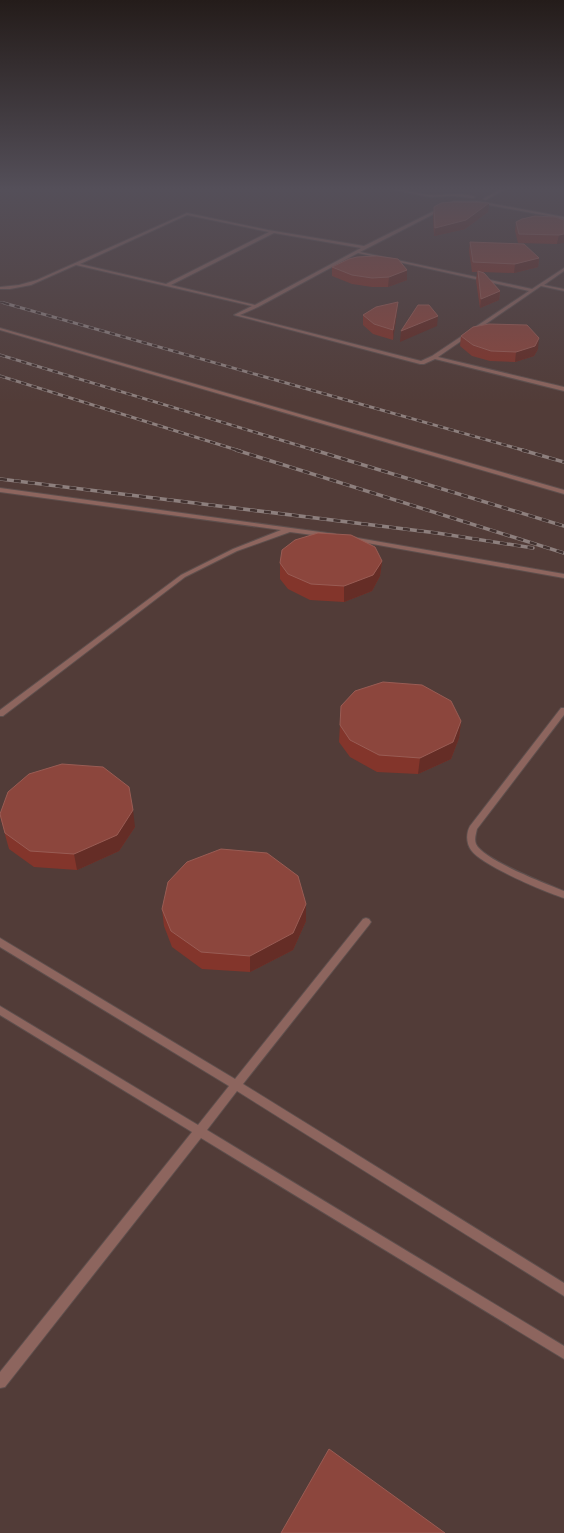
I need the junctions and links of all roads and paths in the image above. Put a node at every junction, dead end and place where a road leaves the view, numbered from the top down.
1 (88, 259) edge
2 (220, 259) edge
3 (345, 259) edge
4 (387, 259) edge
5 (76, 264) junction
6 (564, 269) edge
7 (167, 285) junction
8 (540, 285) junction
9 (0, 288) edge
10 (533, 290) junction
11 (564, 290) edge
12 (256, 306) junction
13 (0, 329) edge
14 (434, 357) junction
15 (564, 389) edge
16 (0, 490) edge
17 (564, 492) edge
18 (292, 529) junction
19 (564, 576) edge
20 (564, 710) edge
21 (0, 714) edge
22 (564, 894) edge
23 (366, 922) dead end
24 (0, 942) edge
25 (0, 1010) edge
26 (236, 1085) junction
27 (200, 1132) junction
28 (564, 1290) edge
29 (564, 1353) edge
30 (0, 1382) edge

1 - 5 lane
2 - 7 lane
3 - 12 lane
4 - 10 lane
5 - 7 lane
5 - 9 lane
6 - 8 lane
7 - 12 lane
8 - 10 lane
8 - 11 lane
10 - 14 lane
12 - 14 lane
13 - 17 lane
14 - 15 lane
16 - 18 lane
18 - 19 lane
18 - 21 lane
20 - 22 lane
23 - 26 lane
24 - 26 lane
25 - 27 lane
26 - 27 lane
26 - 28 lane
27 - 29 lane
27 - 30 lane

